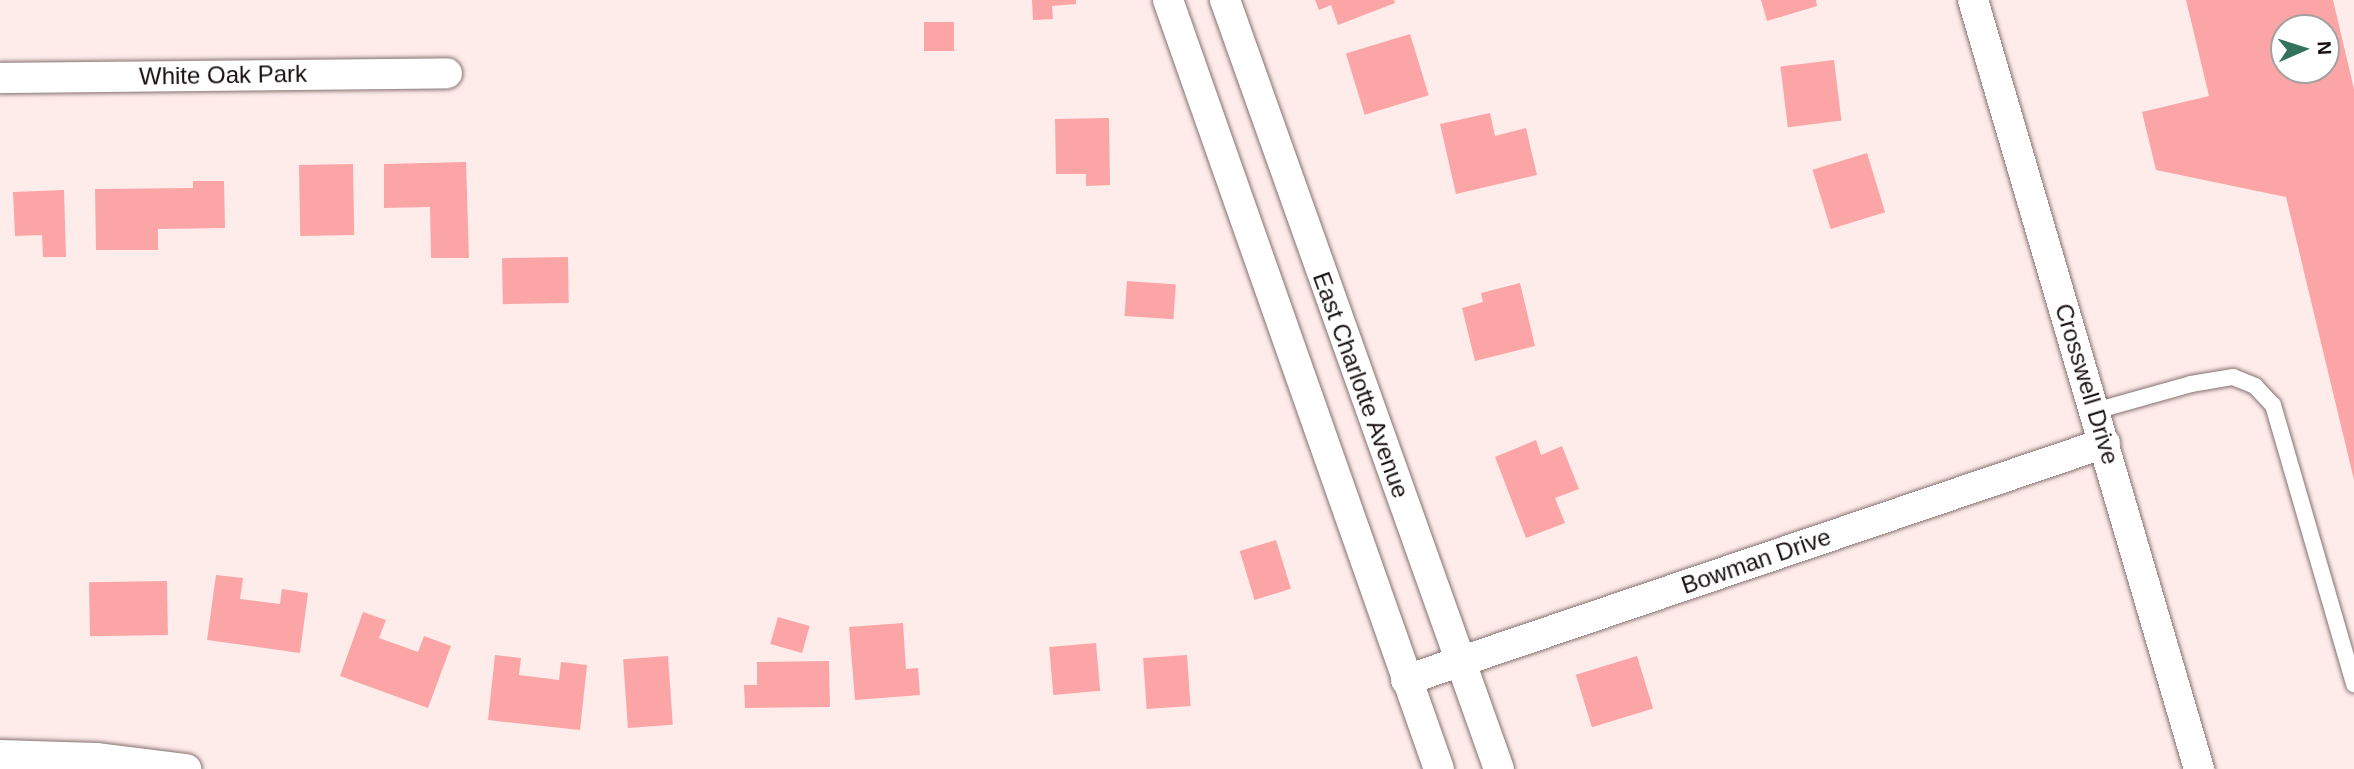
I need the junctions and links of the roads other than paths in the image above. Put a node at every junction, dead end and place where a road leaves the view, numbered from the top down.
1 (1168, 0) edge
2 (1225, 0) edge
3 (1973, 0) edge
4 (447, 73) dead end
5 (0, 78) edge
6 (2095, 411) junction
7 (2105, 443) junction
8 (1461, 661) junction
9 (1406, 680) junction
10 (2354, 684) edge
11 (0, 755) edge
12 (174, 768) edge
13 (1439, 769) edge
14 (1499, 769) edge
15 (2199, 769) edge

1 - 9 street
2 - 8 street, East Charlotte Avenue
3 - 6 street, Crosswell Drive
4 - 5 street, White Oak Park
6 - 7 street, Crosswell Drive
6 - 10 lane
7 - 8 street, Bowman Drive
7 - 15 street, Crosswell Drive
8 - 9 street, Bowman Drive
8 - 14 street, East Charlotte Avenue
9 - 13 street
11 - 12 street

